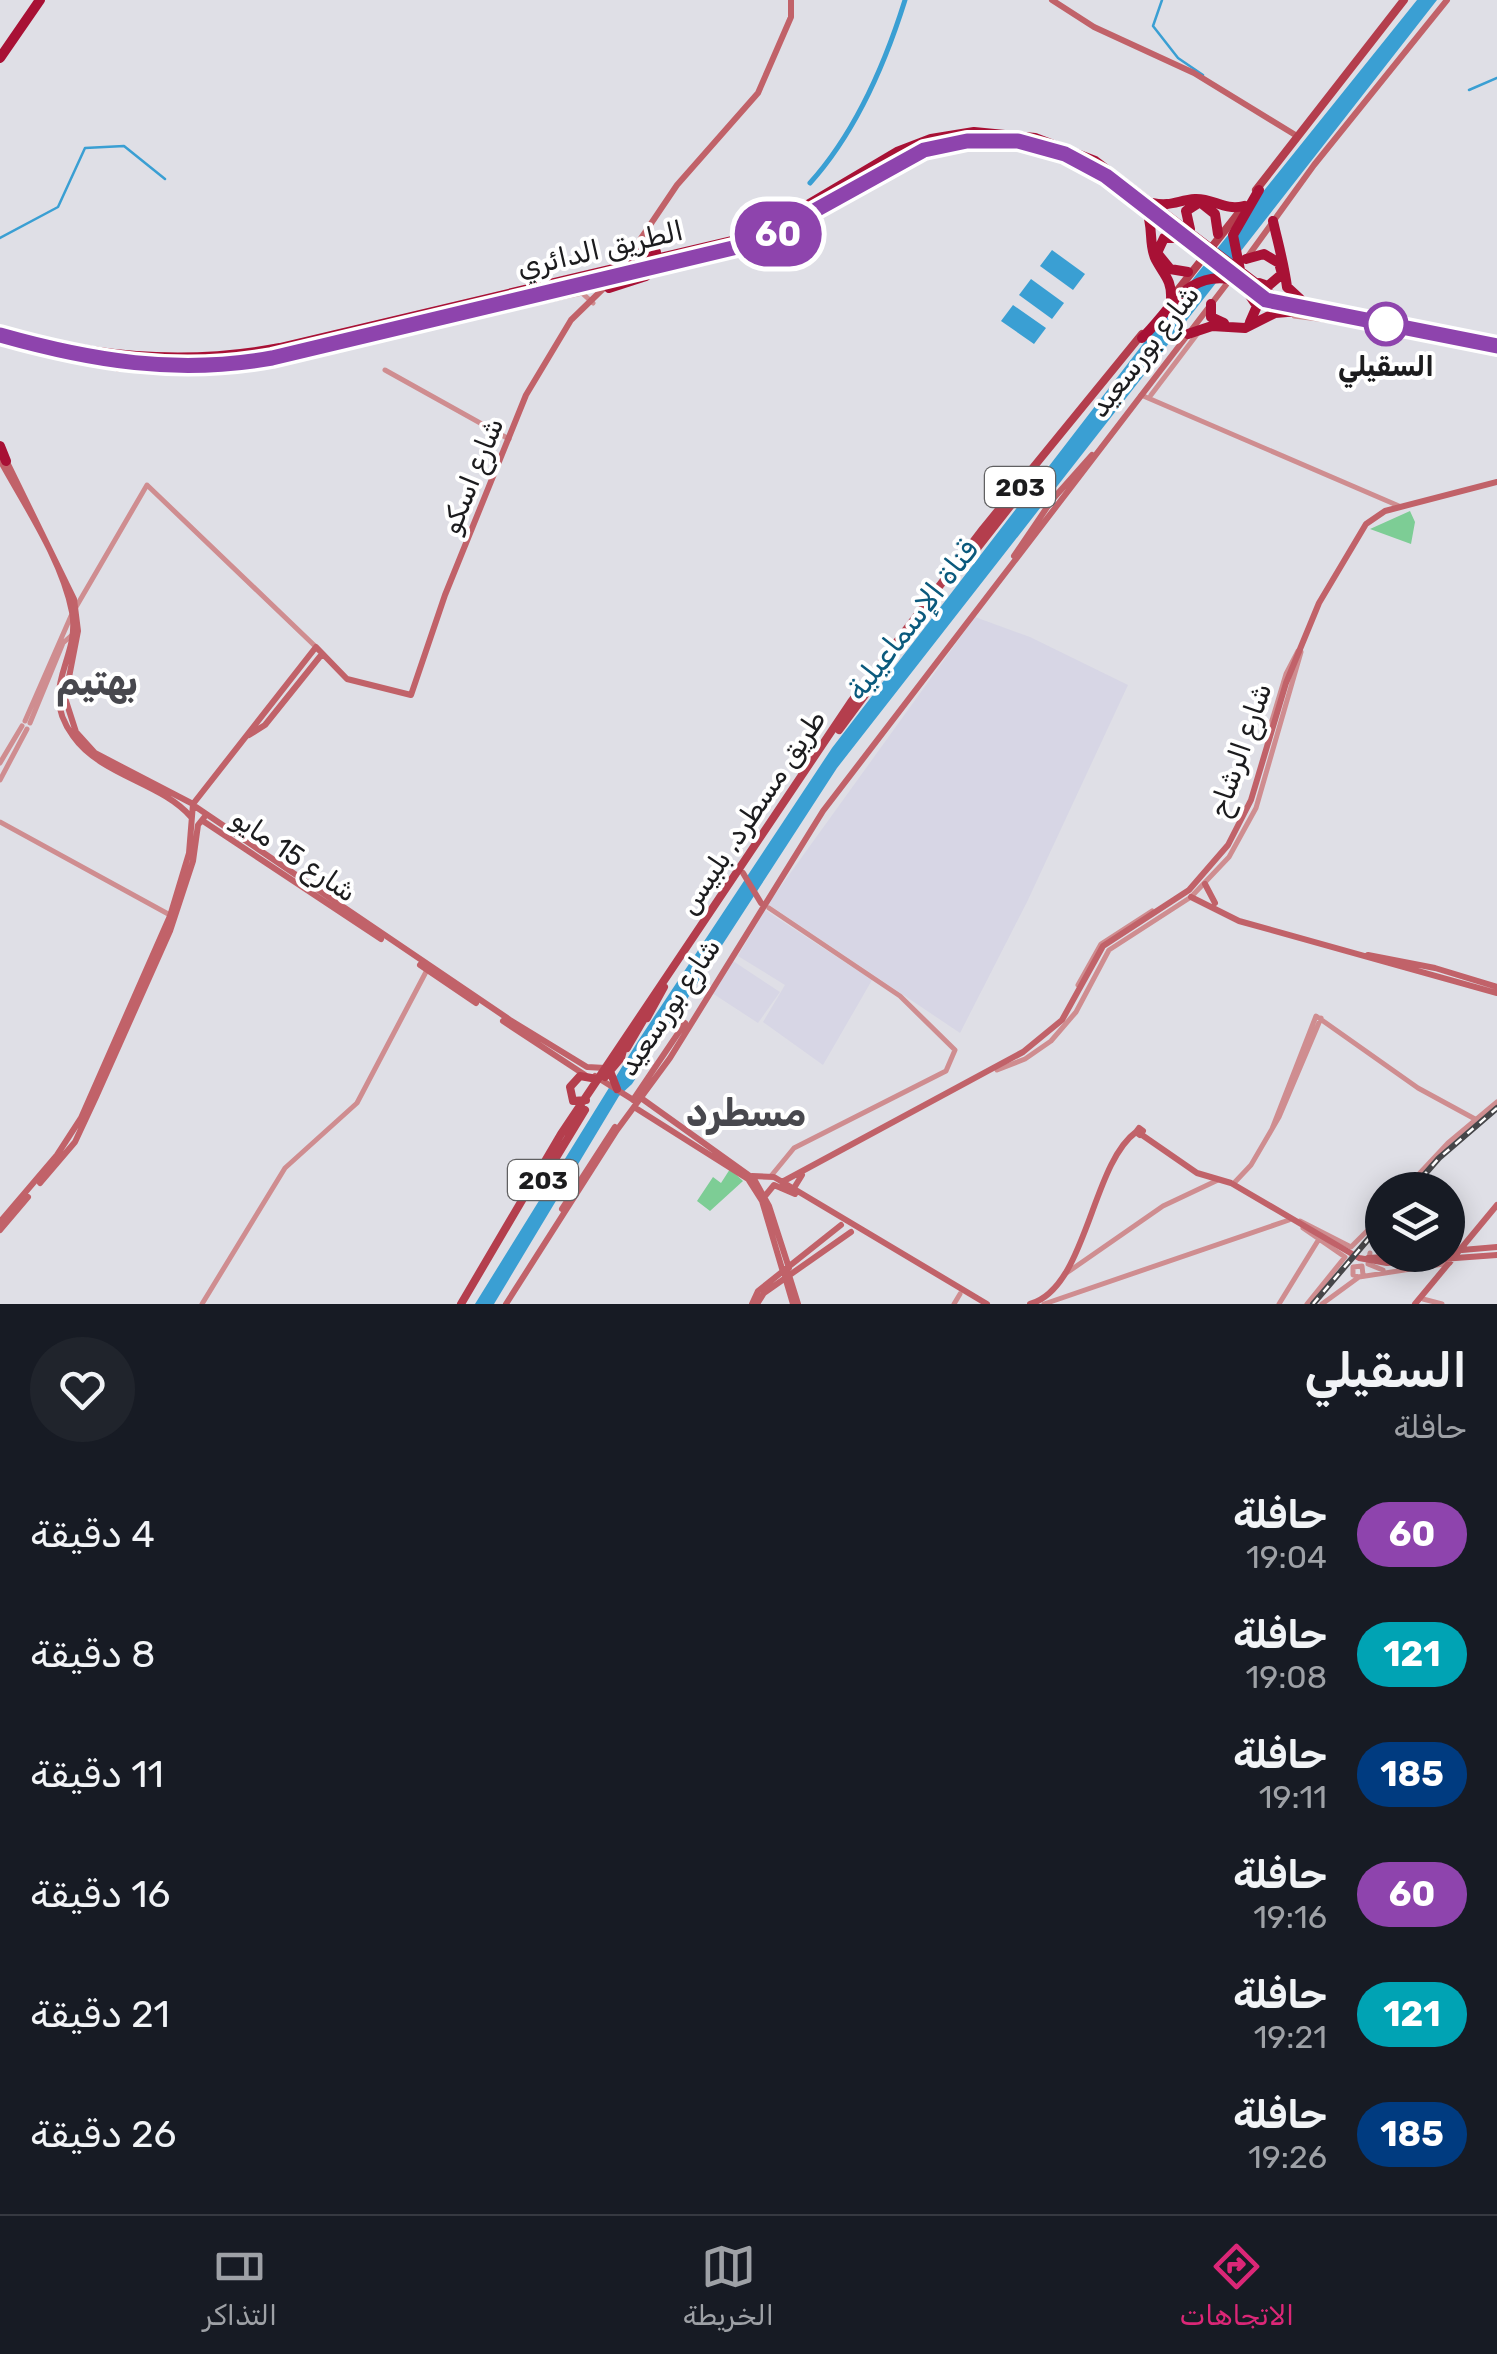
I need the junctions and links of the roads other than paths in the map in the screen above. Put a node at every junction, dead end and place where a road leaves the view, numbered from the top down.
1 (37, 0) edge
2 (791, 0) edge
3 (1052, 0) edge
4 (1406, 0) edge
5 (1447, 0) edge
6 (0, 50) edge
7 (0, 58) edge
8 (1297, 136) junction
9 (916, 148) junction
10 (1259, 190) junction
11 (1148, 205) junction
12 (1246, 206) junction
13 (1273, 221) junction
14 (646, 230) junction
15 (1218, 234) junction
16 (1191, 240) junction
17 (706, 247) junction
18 (634, 254) junction
19 (1246, 259) junction
20 (668, 264) junction
21 (645, 266) junction
22 (1188, 272) junction
23 (610, 277) junction
24 (1243, 280) junction
25 (1219, 292) junction
26 (576, 294) junction
27 (1172, 298) junction
28 (515, 302) junction
29 (592, 302) junction
30 (1211, 304) junction
31 (1311, 307) junction
32 (429, 318) junction
33 (0, 332) edge
34 (1188, 334) junction
35 (1142, 338) junction
36 (1497, 346) edge
37 (113, 361) junction
38 (386, 369) dead end
39 (1146, 394) junction
40 (510, 438) junction
41 (2, 455) edge
42 (1497, 483) edge
43 (1058, 500) junction
44 (1400, 506) junction
45 (1050, 511) junction
46 (985, 531) junction
47 (1360, 535) junction
48 (71, 589) junction
49 (82, 592) junction
50 (74, 610) junction
51 (72, 635) junction
52 (317, 650) junction
53 (61, 694) junction
54 (853, 707) junction
55 (26, 725) junction
56 (0, 763) edge
57 (123, 771) junction
58 (0, 780) edge
59 (191, 809) junction
60 (204, 818) junction
61 (0, 822) edge
62 (1234, 840) junction
63 (193, 844) junction
64 (265, 859) junction
65 (744, 874) junction
66 (1206, 884) junction
67 (1191, 897) junction
68 (1205, 898) junction
69 (763, 902) junction
70 (170, 916) junction
71 (1138, 925) junction
72 (427, 970) junction
73 (1497, 990) edge
74 (655, 997) junction
75 (138, 998) junction
76 (530, 1036) junction
77 (541, 1043) junction
78 (668, 1052) junction
79 (620, 1059) junction
80 (657, 1060) junction
81 (608, 1065) junction
82 (665, 1065) junction
83 (594, 1069) junction
84 (594, 1081) junction
85 (617, 1089) junction
86 (626, 1098) junction
87 (586, 1100) junction
88 (1497, 1102) edge
89 (640, 1104) junction
90 (1475, 1119) junction
91 (890, 1125) junction
92 (1140, 1133) junction
93 (693, 1139) junction
94 (561, 1141) junction
95 (706, 1142) junction
96 (1422, 1172) edge
97 (770, 1173) junction
98 (752, 1176) junction
99 (1218, 1180) junction
100 (1235, 1182) junction
101 (790, 1183) junction
102 (574, 1190) junction
103 (767, 1192) junction
104 (1497, 1206) edge
105 (767, 1207) junction
106 (1289, 1219) junction
107 (0, 1222) edge
108 (1301, 1224) junction
109 (0, 1230) edge
110 (844, 1230) dead end
111 (1365, 1235) edge
112 (1319, 1239) junction
113 (1465, 1241) edge
114 (1466, 1249) junction
115 (1365, 1253) edge
116 (1497, 1253) edge
117 (1465, 1254) edge
118 (1348, 1256) junction
119 (1465, 1261) edge
120 (1469, 1261) junction
121 (1365, 1262) edge
122 (1065, 1271) junction
123 (786, 1272) junction
124 (1352, 1272) junction
125 (1381, 1272) edge
126 (1439, 1272) edge
127 (1361, 1276) junction
128 (1346, 1284) junction
129 (960, 1294) junction
130 (1047, 1301) edge
131 (1419, 1302) edge
132 (1309, 1303) edge
133 (203, 1304) edge
134 (464, 1304) edge
135 (504, 1304) edge
136 (754, 1304) edge
137 (797, 1304) edge
138 (954, 1304) edge
139 (979, 1304) edge
140 (986, 1304) edge
141 (1030, 1304) edge
142 (1279, 1304) edge
143 (1322, 1304) edge
144 (1442, 1304) edge

1 - 6 highway
1 - 7 highway
2 - 14 main road
3 - 8 main road
4 - 8 main road, طريق مسطرد, بلبيس / 203
4 - 10 main road, طريق مسطرد, بلبيس / 203
5 - 13 main road
8 - 12 main road, طريق مسطرد, بلبيس / 203
9 - 11 highway, الطريق الدائري
9 - 17 highway, الطريق الدائري
9 - 20 highway, الطريق الدائري
10 - 12 highway
10 - 35 main road, طريق مسطرد, بلبيس / 203
11 - 12 highway
11 - 16 highway, الطريق الدائري
11 - 27 highway
12 - 15 main road
12 - 24 highway
12 - 27 main road, طريق مسطرد, بلبيس / 203
13 - 19 main road, شارع بورسعيد
13 - 25 main road, شارع بورسعيد
13 - 31 highway
14 - 18 main road
14 - 23 main road
15 - 16 highway
15 - 22 main road
16 - 22 highway
16 - 24 highway, الطريق الدائري
17 - 18 highway
17 - 21 highway, الطريق الدائري
18 - 23 main road
19 - 24 highway
19 - 25 main road, شارع بورسعيد
20 - 21 highway, الطريق الدائري
20 - 23 highway
21 - 23 highway, الطريق الدائري
22 - 27 main road
23 - 28 highway, الطريق الدائري
23 - 29 main road, شارع اسكو
23 - 32 highway, الطريق الدائري
24 - 30 highway
24 - 31 highway, الطريق الدائري
24 - 35 highway
25 - 30 main road, شارع بورسعيد
25 - 43 main road, شارع بورسعيد
26 - 28 highway
26 - 29 street
26 - 37 street
27 - 46 main road, طريق مسطرد, بلبيس / 203
28 - 32 highway, الطريق الدائري
29 - 40 main road, شارع اسكو
30 - 34 main road, شارع بورسعيد
31 - 34 highway
31 - 36 highway, الطريق الدائري
32 - 37 highway, الطريق الدائري
33 - 37 highway, الطريق الدائري
34 - 39 main road, شارع بورسعيد
35 - 46 main road, طريق مسطرد, بلبيس / 203
36 - 39 street
38 - 40 street
39 - 43 main road, شارع بورسعيد
39 - 44 street
40 - 52 main road, شارع اسكو
41 - 48 main road
41 - 50 main road
42 - 44 main road
42 - 47 main road
43 - 45 main road, شارع بورسعيد
44 - 47 main road
45 - 69 main road, شارع بورسعيد
45 - 78 main road, شارع بورسعيد
46 - 54 main road, طريق مسطرد, بلبيس / 203
47 - 62 main road, شارع الرشاح
48 - 49 street
48 - 50 main road
49 - 50 street
49 - 52 street
50 - 51 main road
50 - 53 main road
50 - 55 street
51 - 53 main road
51 - 55 street
52 - 59 main road
53 - 57 main road, شارع 15 مايو
54 - 65 main road, طريق مسطرد, بلبيس / 203
54 - 74 main road, طريق مسطرد, بلبيس / 203
55 - 56 street
55 - 58 street
57 - 59 main road, شارع 15 مايو
57 - 64 main road
59 - 60 main road, شارع 15 مايو
59 - 63 main road
60 - 63 main road, شارع 15 مايو
60 - 64 main road, شارع 15 مايو
61 - 70 street
62 - 66 street
62 - 71 main road, شارع الرشاح
63 - 70 main road, شارع 15 مايو
63 - 75 main road, شارع 15 مايو
64 - 72 main road, شارع 15 مايو
64 - 76 main road, شارع 15 مايو
65 - 69 main road
65 - 74 main road, طريق مسطرد, بلبيس / 203
66 - 67 street
66 - 68 main road
67 - 68 main road
67 - 71 street
68 - 73 main road
69 - 78 main road, شارع بورسعيد
69 - 97 street
70 - 75 main road, شارع 15 مايو
71 - 91 main road, شارع الرشاح
71 - 91 main road, شارع الرشاح
72 - 76 main road, شارع 15 مايو
72 - 133 street
74 - 79 main road
74 - 79 main road, 203
74 - 81 main road, 203
74 - 85 main road
75 - 107 main road, شارع 15 مايو
75 - 109 main road, شارع 15 مايو
76 - 77 main road
76 - 83 main road, شارع 15 مايو
76 - 84 main road, شارع 15 مايو
77 - 84 main road
77 - 85 main road
78 - 80 main road, شارع بورسعيد
78 - 82 main road, شارع بورسعيد
79 - 81 main road
79 - 94 main road, 203
80 - 82 main road
80 - 102 main road, شارع بورسعيد
81 - 83 main road
81 - 84 main road, 203
82 - 89 main road, شارع بورسعيد
83 - 84 main road
84 - 86 main road
84 - 87 main road, 203
84 - 87 main road
85 - 93 main road
86 - 93 main road
86 - 102 main road
87 - 94 main road, 203
88 - 90 street
89 - 93 main road
89 - 95 main road
89 - 135 main road, شارع بورسعيد
90 - 96 street
90 - 100 street
91 - 101 main road
92 - 99 main road
92 - 100 main road
92 - 122 main road
93 - 95 main road
93 - 105 main road
94 - 134 main road, 203
95 - 98 main road
97 - 98 main road
97 - 101 main road
97 - 103 main road
98 - 103 main road
99 - 106 main road
99 - 122 street
100 - 108 main road
101 - 140 main road
102 - 135 main road, شارع بورسعيد
103 - 105 main road
103 - 129 main road
104 - 113 main road
104 - 114 main road
105 - 123 main road
106 - 108 main road
106 - 112 street
106 - 130 street
108 - 111 street
108 - 115 main road
108 - 118 main road
110 - 123 main road
112 - 118 street
112 - 142 street
114 - 116 main road
114 - 120 main road
116 - 117 main road
116 - 118 main road
116 - 120 main road
118 - 121 main road
118 - 132 street
119 - 120 main road
122 - 130 main road
122 - 141 main road
123 - 136 main road
123 - 137 main road
124 - 127 street
124 - 127 street
124 - 128 street
125 - 127 street
126 - 131 main road
127 - 128 street
128 - 143 street
129 - 138 street
129 - 139 main road
131 - 144 street

